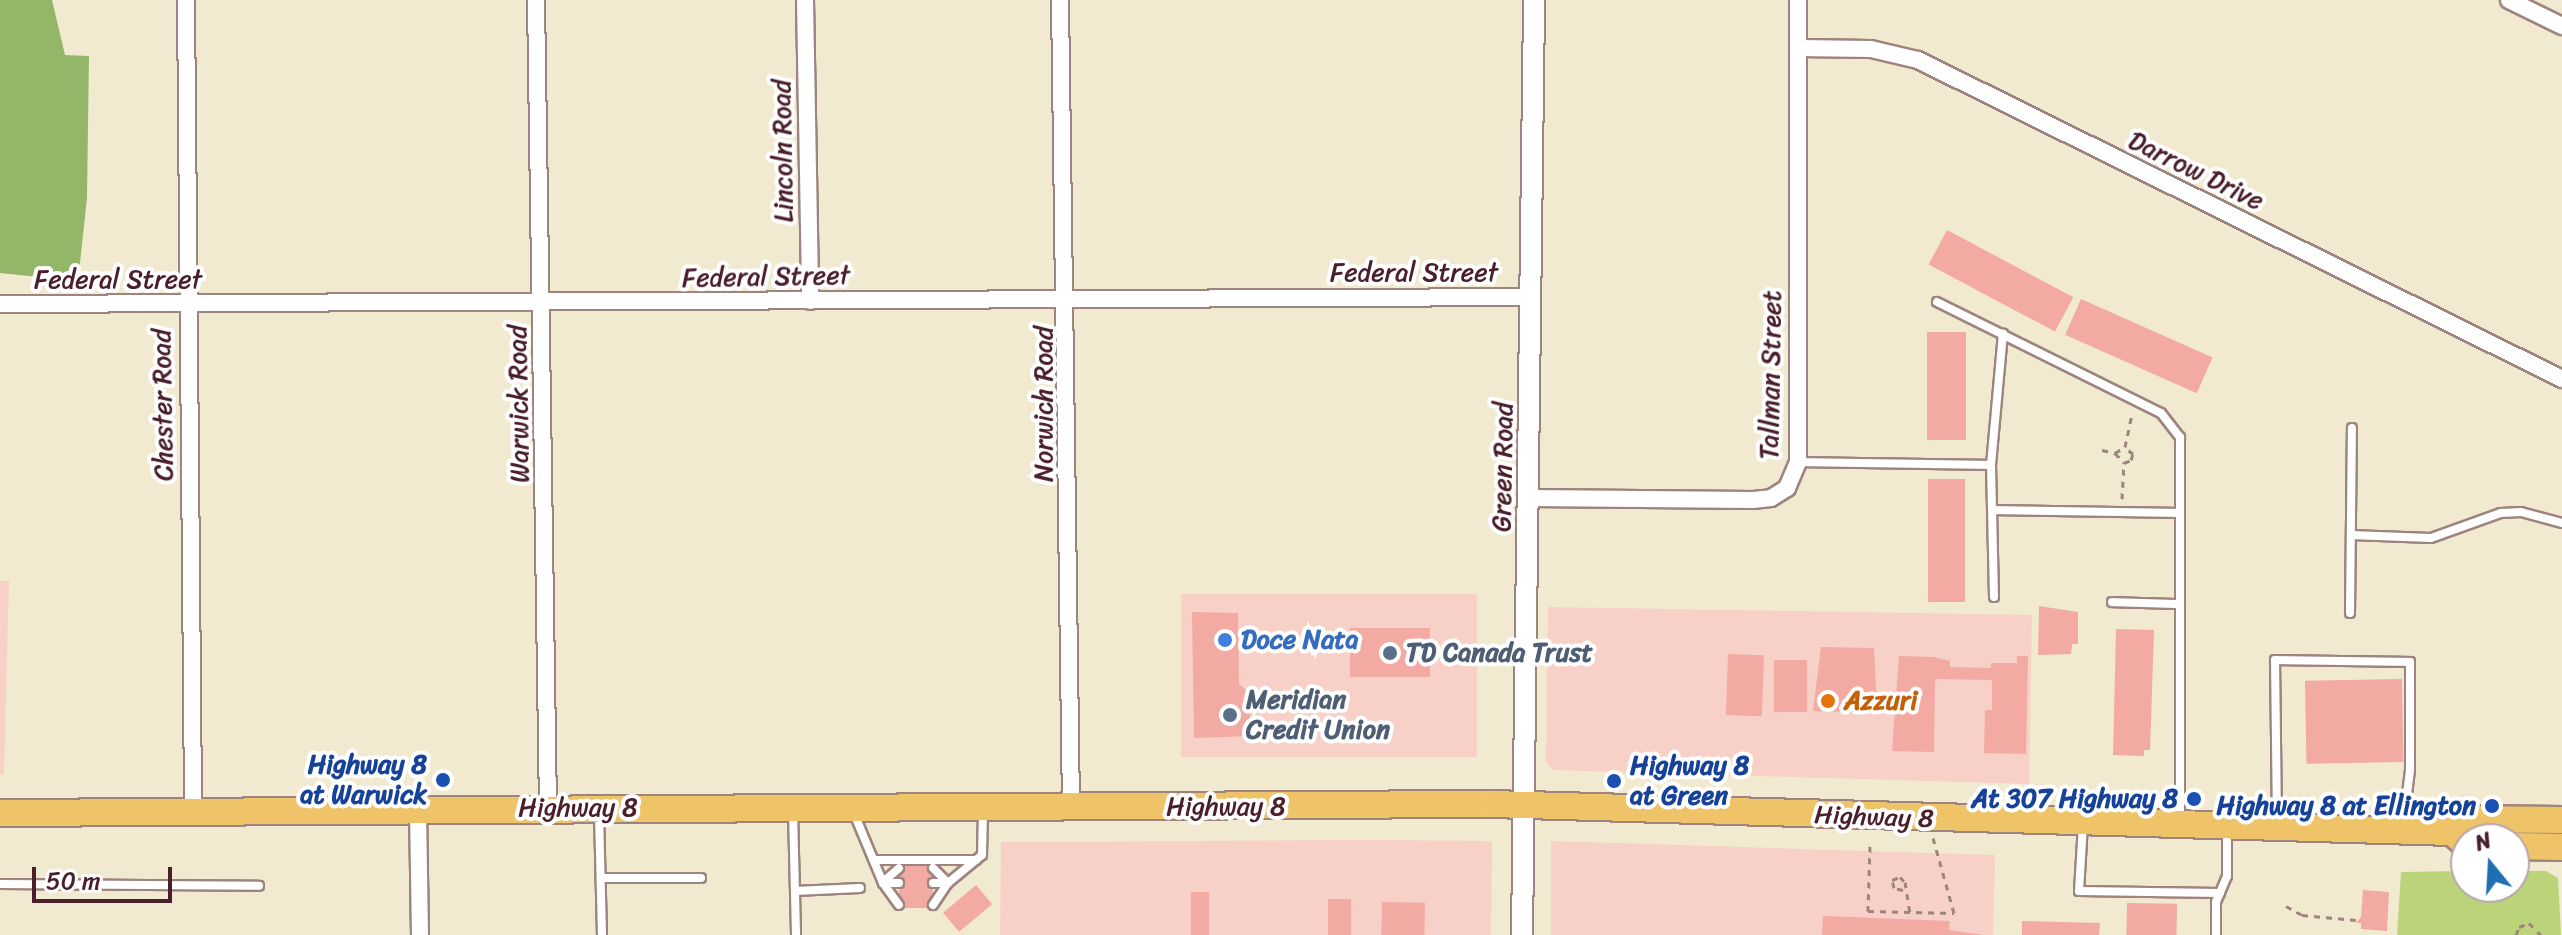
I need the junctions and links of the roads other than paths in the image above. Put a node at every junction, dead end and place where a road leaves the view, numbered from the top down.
1 (186, 0) edge
2 (536, 0) edge
3 (805, 0) edge
4 (1060, 0) edge
5 (1534, 0) edge
6 (1798, 0) edge
7 (2509, 0) edge
8 (2562, 26) edge
9 (1798, 48) junction
10 (1532, 297) junction
11 (1067, 300) junction
12 (810, 301) junction
13 (1937, 302) dead end
14 (0, 304) edge
15 (186, 304) junction
16 (541, 304) junction
17 (2003, 334) junction
18 (2562, 379) edge
19 (2352, 428) dead end
20 (1798, 462) junction
21 (1991, 465) junction
22 (1529, 498) junction
23 (1993, 510) junction
24 (2178, 513) junction
25 (2562, 523) edge
26 (2351, 535) junction
27 (1994, 597) dead end
28 (2112, 602) dead end
29 (2180, 604) junction
30 (2350, 613) dead end
31 (1523, 805) junction
32 (792, 806) junction
33 (851, 807) junction
34 (418, 808) junction
35 (548, 808) junction
36 (599, 808) junction
37 (983, 808) junction
38 (193, 809) junction
39 (1071, 809) junction
40 (0, 813) edge
41 (2562, 820) edge
42 (2083, 823) junction
43 (2465, 823) edge
44 (2180, 827) junction
45 (2227, 828) junction
46 (2277, 829) junction
47 (2403, 831) junction
48 (2450, 837) edge
49 (2530, 846) edge
50 (2562, 847) edge
51 (874, 860) junction
52 (976, 860) junction
53 (601, 878) junction
54 (701, 878) dead end
55 (883, 883) junction
56 (948, 883) junction
57 (0, 884) edge
58 (259, 886) dead end
59 (860, 888) dead end
60 (795, 891) junction
61 (2220, 893) junction
62 (899, 905) dead end
63 (933, 905) dead end
64 (420, 935) edge
65 (602, 935) edge
66 (796, 935) edge
67 (1522, 935) edge
68 (2216, 935) edge

1 - 15 street, Chester Road
2 - 16 street, Warwick Road
3 - 12 street, Lincoln Road
4 - 11 street, Norwich Road
5 - 10 street, Green Road
6 - 9 street, Tallman Street
7 - 8 street
9 - 18 street, Darrow Drive
9 - 20 street, Tallman Street
10 - 11 street, Federal Street
10 - 22 street, Green Road
11 - 12 street, Federal Street
11 - 39 street, Norwich Road
12 - 16 street, Federal Street
13 - 17 lane
14 - 15 street, Federal Street
15 - 16 street, Federal Street
15 - 38 street, Chester Road
16 - 35 street, Warwick Road
17 - 21 lane
17 - 24 lane
19 - 26 lane
20 - 21 lane
20 - 22 street, Tallman Street
21 - 23 lane
22 - 31 street, Green Road
23 - 24 lane
23 - 27 lane
24 - 29 lane
25 - 26 lane
26 - 30 lane
28 - 29 lane
29 - 44 lane
31 - 39 main road, Highway 8
31 - 42 main road, Highway 8
31 - 67 street, Green Road
32 - 33 main road, Highway 8
32 - 36 main road, Highway 8
32 - 60 lane
33 - 37 main road, Highway 8
33 - 51 lane
34 - 35 main road, Highway 8
34 - 38 main road, Highway 8
34 - 64 street
35 - 36 main road, Highway 8
36 - 53 lane
37 - 39 main road, Highway 8
37 - 52 lane
38 - 40 main road, Highway 8
41 - 43 main road, Highway 8
42 - 44 main road, Highway 8
42 - 61 lane
44 - 45 main road, Highway 8
45 - 46 main road, Highway 8
45 - 61 lane
46 - 47 main road, Highway 8
46 - 47 lane
47 - 48 main road, Highway 8
49 - 50 main road
51 - 52 lane
51 - 55 lane
52 - 56 lane
53 - 54 lane
53 - 65 lane
55 - 55 lane
55 - 62 lane
56 - 56 lane
56 - 63 lane
57 - 58 lane
59 - 60 lane
60 - 66 lane
61 - 68 lane

